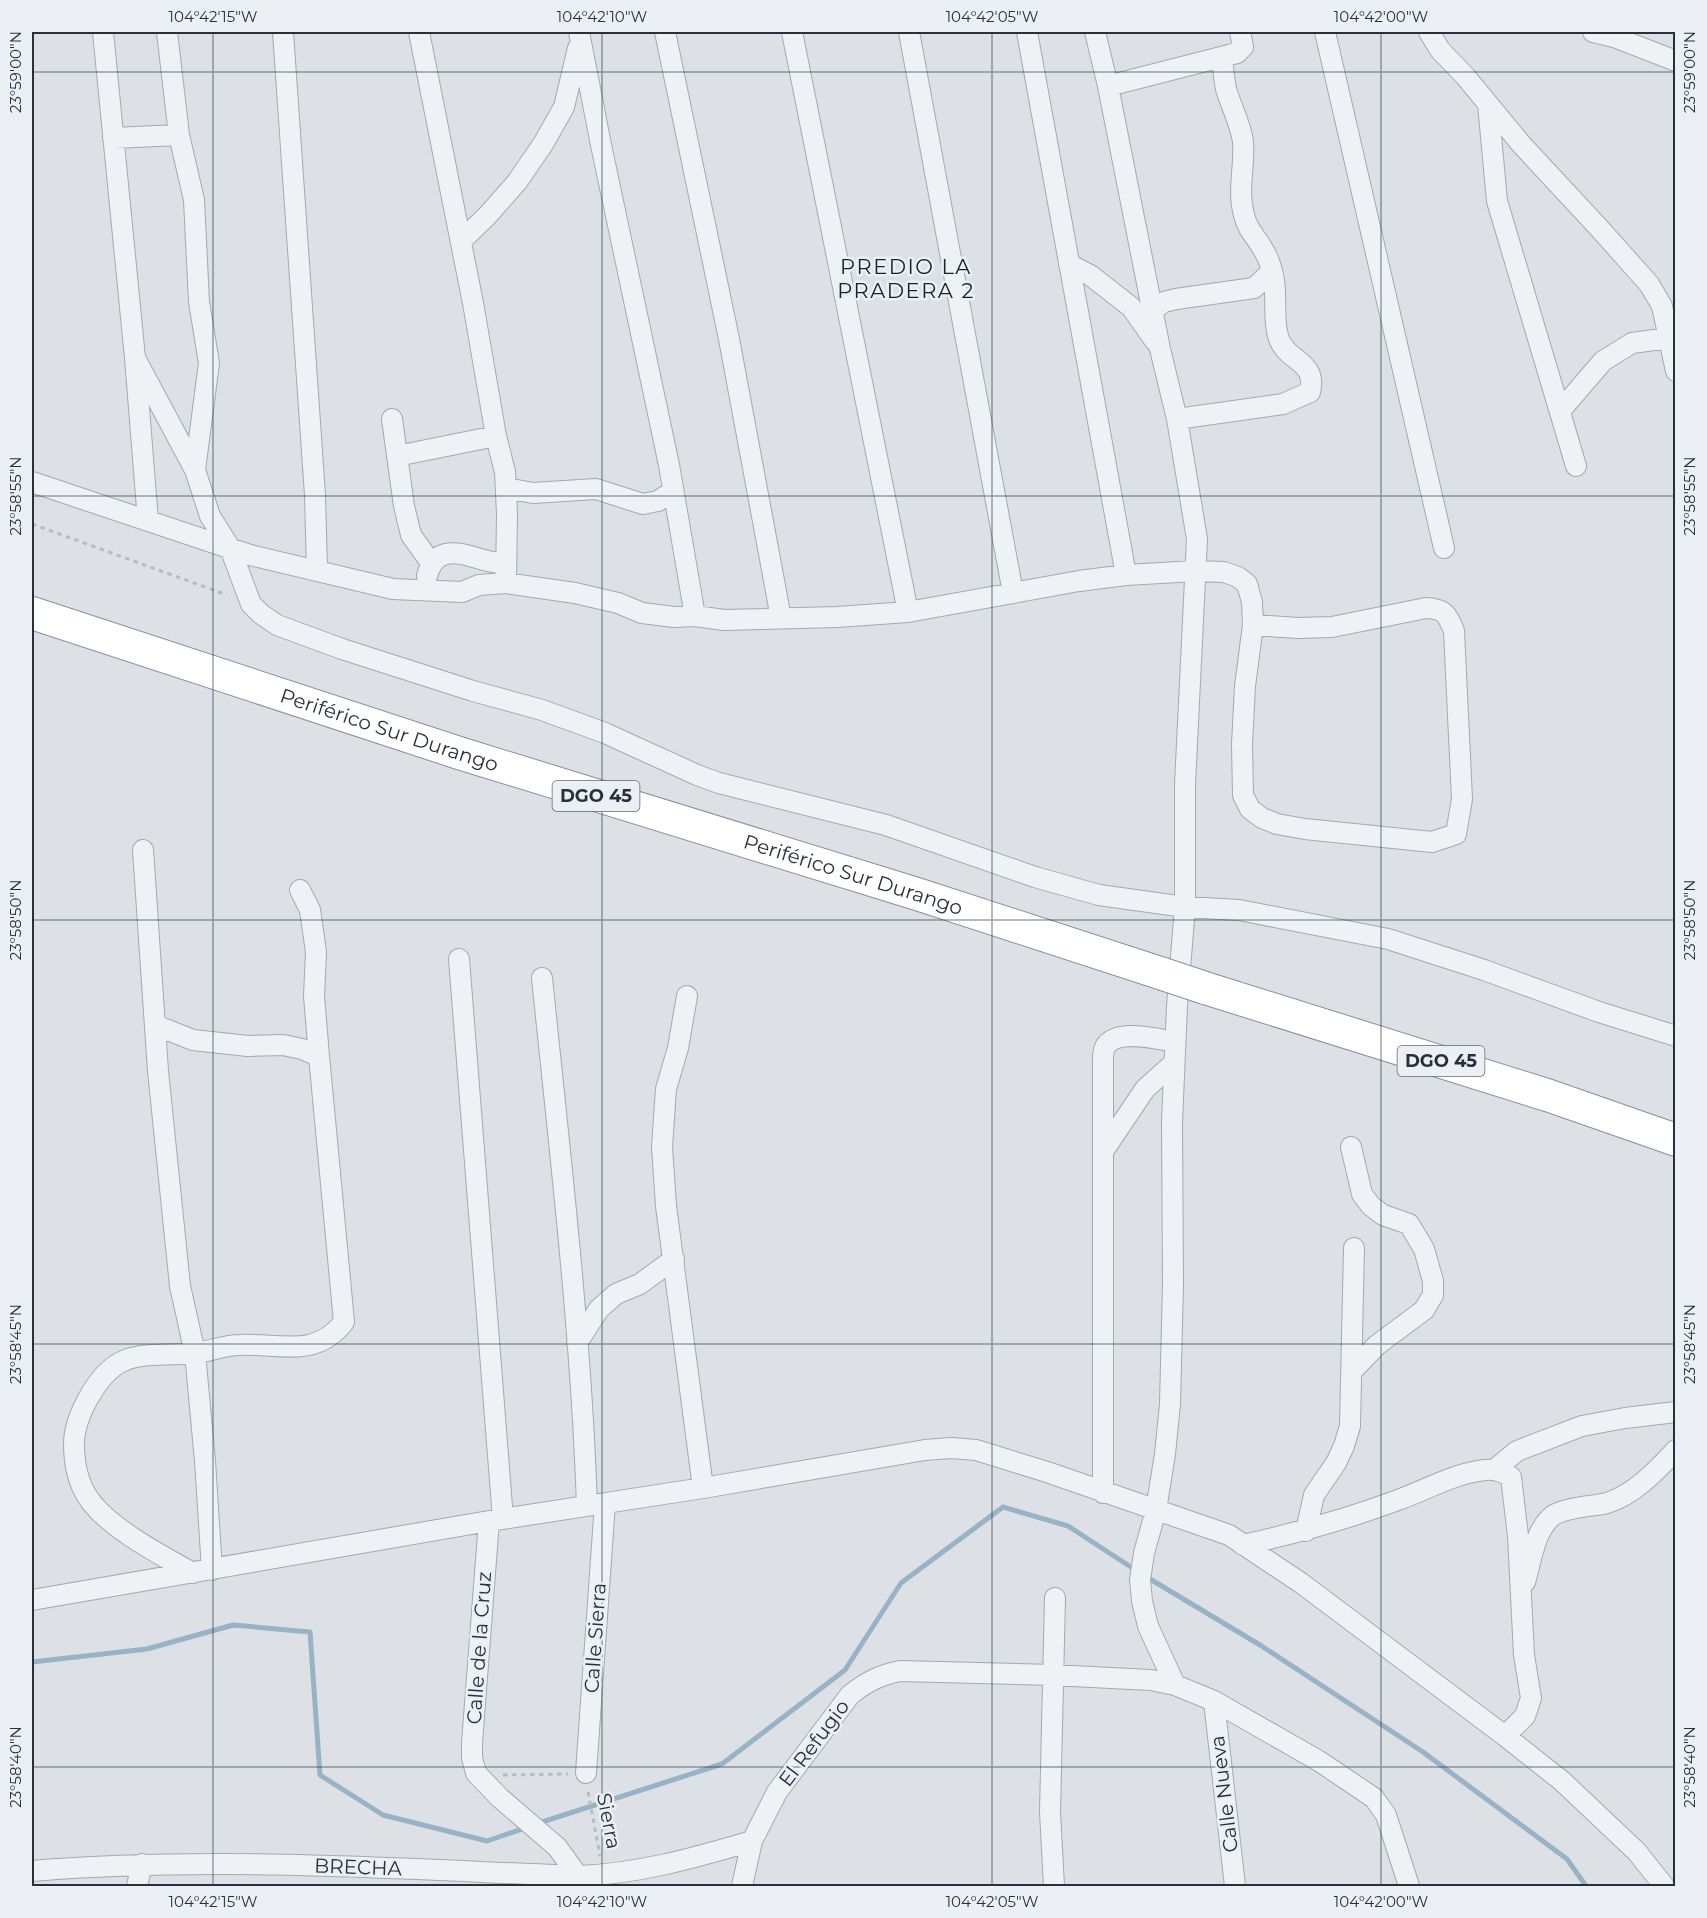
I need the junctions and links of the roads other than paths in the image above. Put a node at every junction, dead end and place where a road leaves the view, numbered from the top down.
1 (103, 32) edge
2 (167, 32) edge
3 (283, 32) edge
4 (419, 32) edge
5 (665, 32) edge
6 (792, 32) edge
7 (909, 32) edge
8 (1027, 32) edge
9 (1095, 32) edge
10 (1240, 32) edge
11 (1325, 32) edge
12 (1429, 32) edge
13 (1593, 32) edge
14 (580, 34) edge
15 (1222, 57) junction
16 (1676, 61) edge
17 (1108, 86) junction
18 (1488, 104) junction
19 (179, 135) junction
20 (113, 138) junction
21 (460, 241) junction
22 (1069, 264) junction
23 (1271, 272) junction
24 (1152, 311) junction
25 (1669, 312) edge
26 (1669, 338) junction
27 (1160, 349) junction
28 (135, 358) junction
29 (1676, 371) edge
30 (1560, 411) junction
31 (392, 419) dead end
32 (1177, 419) junction
33 (496, 436) junction
34 (397, 456) junction
35 (1576, 466) dead end
36 (195, 470) junction
37 (32, 482) edge
38 (506, 488) junction
39 (673, 491) junction
40 (148, 521) junction
41 (230, 548) junction
42 (1444, 548) dead end
43 (431, 563) junction
44 (317, 571) junction
45 (1195, 571) junction
46 (506, 573) junction
47 (1126, 575) junction
48 (427, 591) junction
49 (1013, 593) junction
50 (908, 612) junction
51 (32, 613) edge
52 (695, 616) junction
53 (781, 618) junction
54 (1253, 625) junction
55 (143, 850) dead end
56 (300, 890) dead end
57 (1185, 907) junction
58 (459, 959) dead end
59 (542, 978) dead end
60 (687, 996) dead end
61 (155, 1025) junction
62 (1676, 1036) edge
63 (1175, 1042) junction
64 (319, 1056) junction
65 (1174, 1063) junction
66 (1676, 1140) edge
67 (1351, 1147) dead end
68 (1104, 1150) junction
69 (1354, 1248) dead end
70 (674, 1259) junction
71 (577, 1343) junction
72 (195, 1353) junction
73 (1351, 1372) junction
74 (1676, 1412) edge
75 (1676, 1450) edge
76 (1494, 1470) junction
77 (702, 1488) junction
78 (1103, 1493) junction
79 (596, 1505) junction
80 (1156, 1510) junction
81 (496, 1520) junction
82 (1306, 1531) junction
83 (1243, 1545) junction
84 (202, 1571) junction
85 (1055, 1598) dead end
86 (1520, 1599) junction
87 (32, 1600) edge
88 (1052, 1674) junction
89 (1175, 1685) junction
90 (1214, 1701) junction
91 (1505, 1736) junction
92 (586, 1773) road end
93 (752, 1841) junction
94 (142, 1864) junction
95 (32, 1871) edge
96 (578, 1876) junction
97 (636, 1879) edge
98 (503, 1880) edge
99 (137, 1887) edge
100 (742, 1887) edge
101 (1054, 1887) edge
102 (1235, 1887) edge
103 (1409, 1887) edge
104 (1664, 1887) edge

1 - 20 street
2 - 19 street
3 - 44 street
4 - 21 street
5 - 53 street
6 - 50 street
7 - 49 street
8 - 22 street
9 - 17 street
10 - 15 street
11 - 42 street
12 - 18 street
13 - 16 street
14 - 21 street
14 - 39 street
15 - 17 street
15 - 23 street
17 - 24 street
18 - 25 street
18 - 30 street
19 - 20 street
19 - 36 street
20 - 28 street
21 - 33 street
22 - 27 street
22 - 47 street
23 - 24 street
23 - 32 street
24 - 27 street
25 - 26 street
26 - 29 street
26 - 30 street
27 - 32 street
28 - 36 street
28 - 40 street
30 - 35 street
31 - 34 street
32 - 45 street
33 - 34 street
33 - 38 street
34 - 43 street
36 - 41 street
37 - 40 street
38 - 39 street
38 - 46 street
39 - 52 street
40 - 41 street
41 - 44 street
41 - 57 street
43 - 46 street
43 - 48 street
44 - 48 street
45 - 47 street
45 - 54 street
45 - 57 street
46 - 48 street
46 - 52 street
47 - 49 street
49 - 50 street
50 - 53 street
51 - 66 highway, Periférico Sur Durango / DGO 45, bridge
52 - 53 street
54 - 54 street
55 - 61 street
56 - 64 street
57 - 62 street
57 - 63 street
58 - 81 street, Calle de la Cruz
59 - 71 street, Calle Sierra
60 - 70 street
61 - 64 street
61 - 72 street
63 - 65 street
63 - 68 street
64 - 72 street
65 - 68 street
65 - 80 street
67 - 73 street
68 - 78 street
69 - 73 street
70 - 71 street
70 - 77 street
71 - 79 street, Calle Sierra
72 - 84 street
72 - 84 street
73 - 82 street
74 - 76 street
75 - 86 street
76 - 82 street
76 - 86 street
77 - 78 street
77 - 79 street
78 - 80 street
79 - 81 street
79 - 92 street, Calle Sierra
80 - 83 street
80 - 89 street
81 - 84 street
81 - 96 street, Calle de la Cruz
82 - 83 street
83 - 91 street
84 - 87 street
85 - 88 street
86 - 91 street
88 - 89 street, El Refugio
88 - 93 street, El Refugio
88 - 101 street
89 - 90 street, El Refugio
90 - 102 street, Calle Nueva
90 - 103 street, El Refugio
91 - 104 street
93 - 97 street, BRECHA
93 - 100 street, El Refugio
94 - 95 street, BRECHA
94 - 98 street, BRECHA
94 - 99 street
96 - 97 street, BRECHA
96 - 98 street, BRECHA

